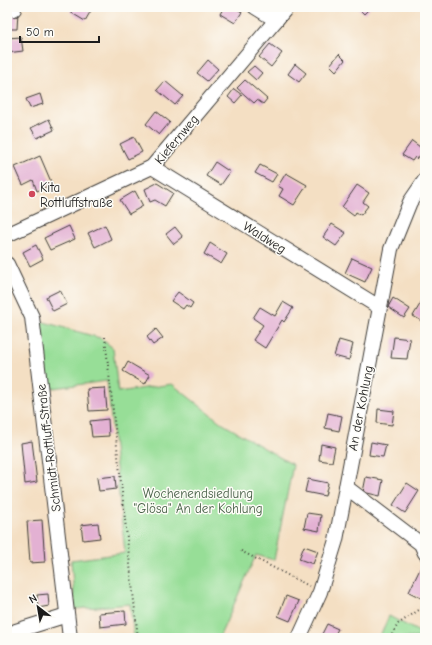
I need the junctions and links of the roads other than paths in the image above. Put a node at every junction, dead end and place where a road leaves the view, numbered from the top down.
1 (255, 7) edge
2 (287, 7) edge
3 (276, 20) junction
4 (152, 167) junction
5 (425, 180) edge
6 (7, 235) edge
7 (7, 264) edge
8 (379, 307) junction
9 (346, 487) junction
10 (425, 553) edge
11 (67, 615) junction
12 (7, 636) edge
13 (70, 638) edge
14 (299, 638) edge

1 - 3 street
2 - 3 street, Kiefernweg
3 - 4 street, Kiefernweg
4 - 6 street, Kiefernweg
4 - 8 street, Waldweg
5 - 8 street, An der Kohlung
7 - 11 street, Schmidt-Rottluff-Straße
8 - 9 street, An der Kohlung
9 - 10 street
9 - 14 street, An der Kohlung
11 - 12 street
11 - 13 street, Schmidt-Rottluff-Straße

